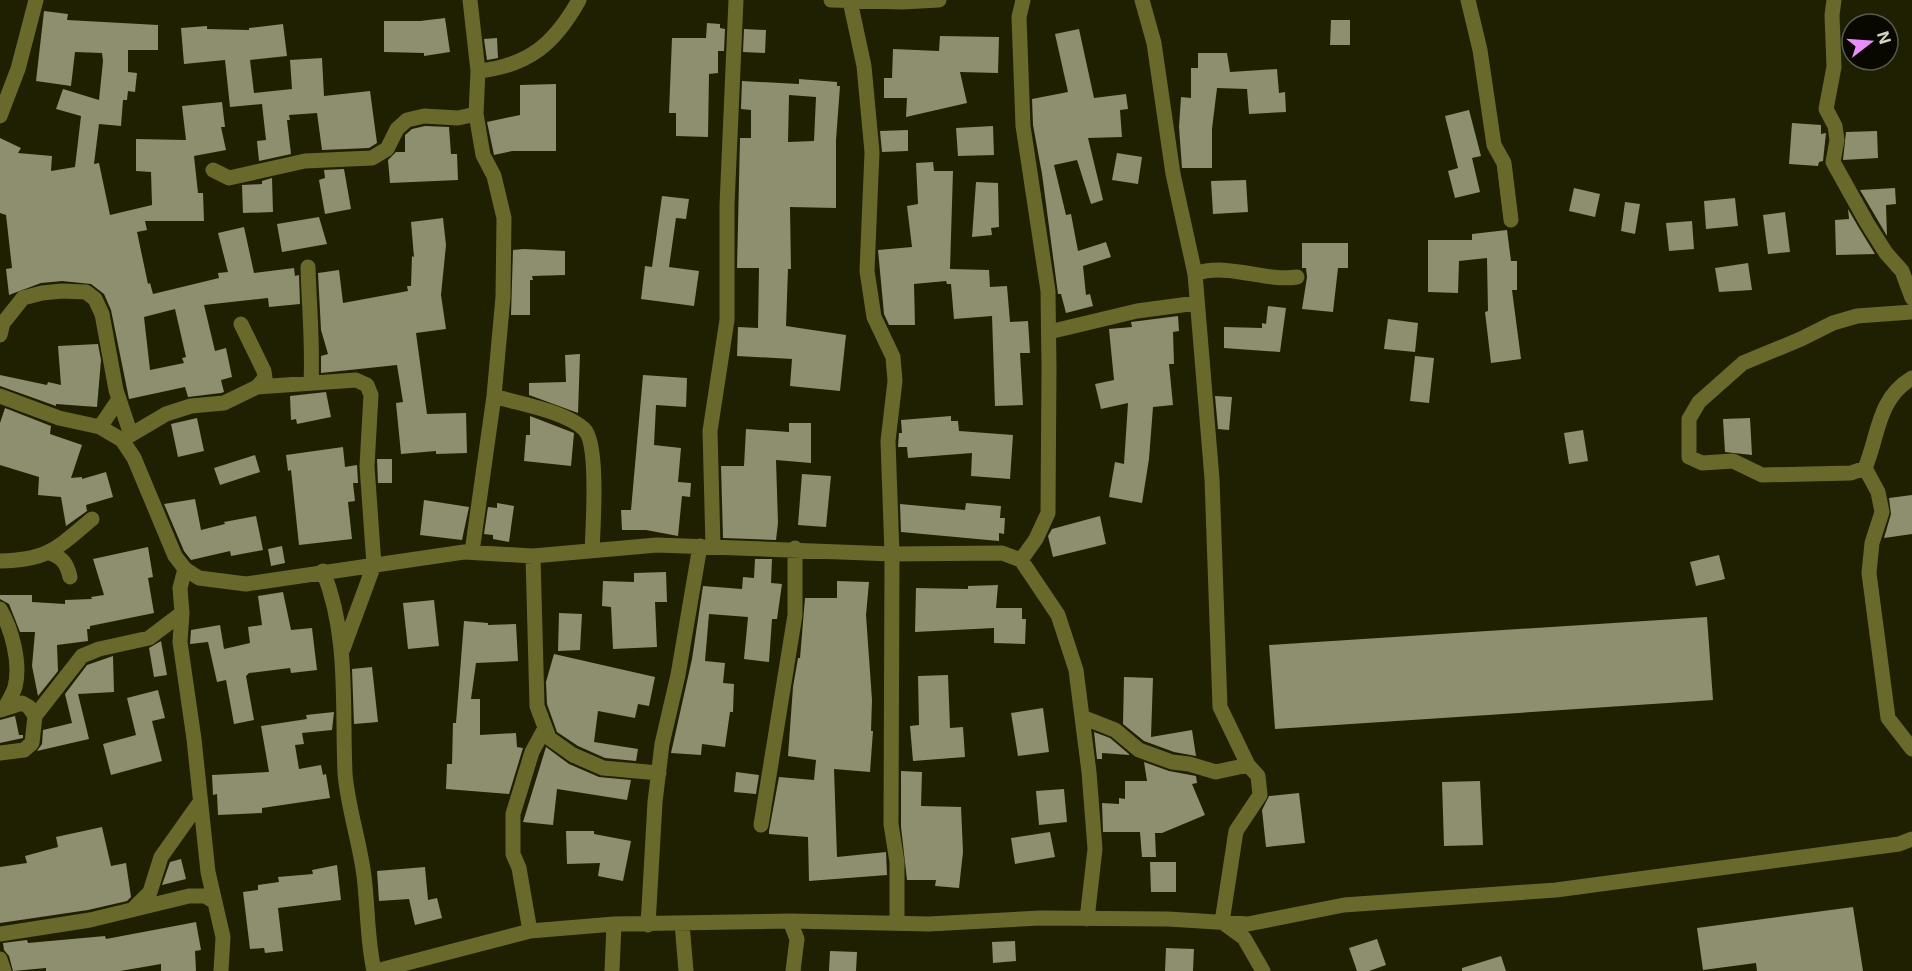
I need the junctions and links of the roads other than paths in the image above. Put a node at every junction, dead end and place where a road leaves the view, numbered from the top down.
1 (36, 0) edge
2 (470, 0) edge
3 (579, 0) edge
4 (736, 0) edge
5 (831, 0) edge
6 (939, 0) edge
7 (1023, 0) edge
8 (1142, 0) edge
9 (1468, 0) edge
10 (1834, 0) edge
11 (850, 1) edge
12 (478, 71) junction
13 (476, 114) junction
14 (0, 116) edge
15 (213, 170) dead end
16 (1511, 220) dead end
17 (308, 267) dead end
18 (1195, 274) junction
19 (1297, 277) dead end
20 (1912, 298) edge
21 (1197, 303) junction
22 (1912, 312) edge
23 (241, 324) dead end
24 (1049, 332) junction
25 (0, 334) edge
26 (1912, 378) edge
27 (311, 383) junction
28 (257, 387) junction
29 (0, 396) edge
30 (494, 396) junction
31 (119, 399) junction
32 (100, 427) junction
33 (126, 438) junction
34 (1865, 468) junction
35 (92, 519) dead end
36 (706, 546) junction
37 (795, 548) junction
38 (592, 551) junction
39 (472, 552) junction
40 (51, 553) junction
41 (892, 554) junction
42 (533, 556) junction
43 (1021, 560) junction
44 (0, 561) edge
45 (374, 565) junction
46 (185, 569) junction
47 (323, 571) junction
48 (70, 577) dead end
49 (0, 609) edge
50 (182, 613) junction
51 (343, 649) junction
52 (2, 709) edge
53 (35, 716) junction
54 (1082, 717) junction
55 (545, 728) junction
56 (1912, 750) edge
57 (0, 753) edge
58 (1248, 765) junction
59 (659, 772) junction
60 (200, 802) junction
61 (761, 825) dead end
62 (1912, 839) edge
63 (213, 901) junction
64 (132, 910) junction
65 (1087, 918) junction
66 (790, 921) junction
67 (1222, 922) junction
68 (682, 923) junction
69 (897, 923) junction
70 (614, 924) junction
71 (648, 924) junction
72 (530, 931) junction
73 (0, 933) edge
74 (0, 958) edge
75 (4, 971) edge
76 (221, 971) edge
77 (375, 971) edge
78 (612, 971) edge
79 (686, 971) edge
80 (793, 971) edge
81 (1263, 971) edge

1 - 14 street
2 - 12 street
3 - 12 street
4 - 36 street
5 - 11 street
6 - 11 street
7 - 24 street
8 - 18 street
9 - 16 street
10 - 20 street
11 - 41 street
12 - 13 street
13 - 15 street
13 - 30 street
17 - 27 street
18 - 19 street
18 - 21 street
21 - 24 street
21 - 58 street
22 - 34 street
23 - 28 street
24 - 43 street
25 - 31 street
26 - 34 street
27 - 28 street
27 - 45 street
28 - 33 street
29 - 32 street
30 - 38 street
30 - 39 street
31 - 32 street
31 - 33 street
32 - 33 street
33 - 46 street
34 - 56 street
35 - 40 street
36 - 37 street
36 - 38 street
36 - 59 street
37 - 41 street
37 - 61 street
38 - 42 street
39 - 42 street
39 - 45 street
40 - 44 street
40 - 48 street
41 - 43 street
41 - 69 street
42 - 55 street
43 - 54 street
45 - 47 street
45 - 51 street
46 - 47 street
46 - 50 street
47 - 51 street
49 - 52 street
50 - 53 street
50 - 60 street
51 - 77 street
52 - 53 street
53 - 57 street
54 - 58 street
54 - 65 street
55 - 59 street
55 - 72 street
58 - 67 street
59 - 71 street
60 - 63 street
60 - 64 street
62 - 67 street
63 - 64 street
63 - 76 street
64 - 73 street
65 - 67 street
65 - 69 street
66 - 68 street
66 - 69 street
66 - 80 street
67 - 81 street
68 - 71 street
68 - 79 street
70 - 71 street
70 - 72 street
70 - 78 street
72 - 77 street
74 - 75 street

